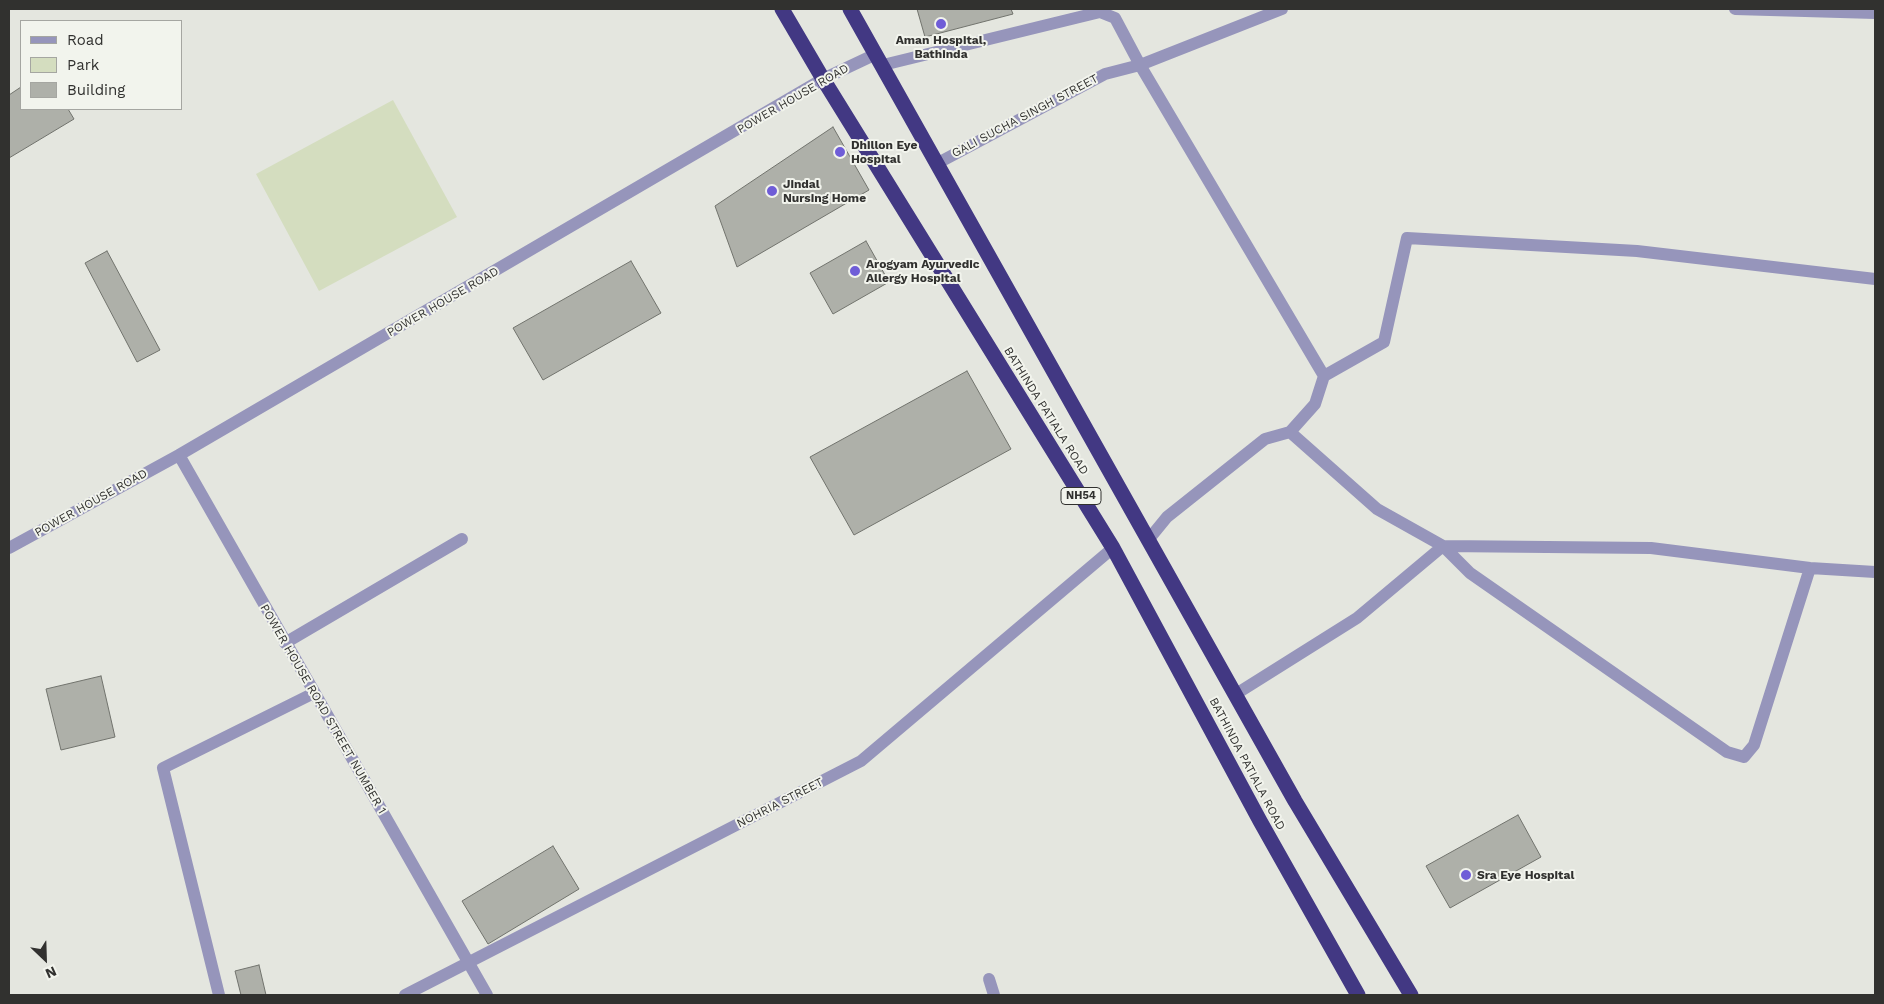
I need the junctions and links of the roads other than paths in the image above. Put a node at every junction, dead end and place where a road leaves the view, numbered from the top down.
1 (782, 9) edge
2 (850, 9) edge
3 (1282, 9) edge
4 (1735, 9) edge
5 (1875, 13) edge
6 (879, 60) junction
7 (1140, 65) junction
8 (824, 80) junction
9 (938, 163) junction
10 (1875, 279) edge
11 (1324, 376) junction
12 (1290, 432) junction
13 (179, 455) junction
14 (462, 539) dead end
15 (1149, 539) junction
16 (10, 545) edge
17 (1443, 546) junction
18 (1113, 548) junction
19 (1810, 568) junction
20 (1875, 572) edge
21 (285, 643) junction
22 (314, 693) junction
23 (1236, 694) junction
24 (468, 964) junction
25 (989, 979) dead end
26 (220, 995) edge
27 (405, 995) edge
28 (487, 995) edge
29 (994, 995) edge
30 (1358, 995) edge
31 (1412, 995) edge

1 - 8 highway, BATHINDA PATIALA ROAD / NH54
2 - 6 highway, NH54
3 - 7 street, GALI SUCHA SINGH STREET
4 - 5 street
6 - 7 street, POWER HOUSE ROAD
6 - 8 street, POWER HOUSE ROAD
6 - 9 highway, NH54
7 - 9 street, GALI SUCHA SINGH STREET
7 - 11 street, POWER HOUSE ROAD
8 - 13 street, POWER HOUSE ROAD
8 - 18 highway, BATHINDA PATIALA ROAD / NH54
9 - 15 highway, NH54
10 - 11 street
11 - 12 street
12 - 15 street
12 - 17 street
13 - 16 street, POWER HOUSE ROAD
13 - 21 street, POWER HOUSE ROAD STREET NUMBER 1
14 - 21 street
15 - 23 highway, NH54
17 - 19 street
17 - 19 street
17 - 23 street
18 - 24 street, NOHRIA STREET
18 - 30 highway, BATHINDA PATIALA ROAD / NH54
19 - 20 street
21 - 22 street, POWER HOUSE ROAD STREET NUMBER 1
22 - 24 street, POWER HOUSE ROAD STREET NUMBER 1
22 - 26 street
23 - 31 highway, NH54
24 - 27 street, NOHRIA STREET
24 - 28 street, POWER HOUSE ROAD STREET NUMBER 1
25 - 29 street

